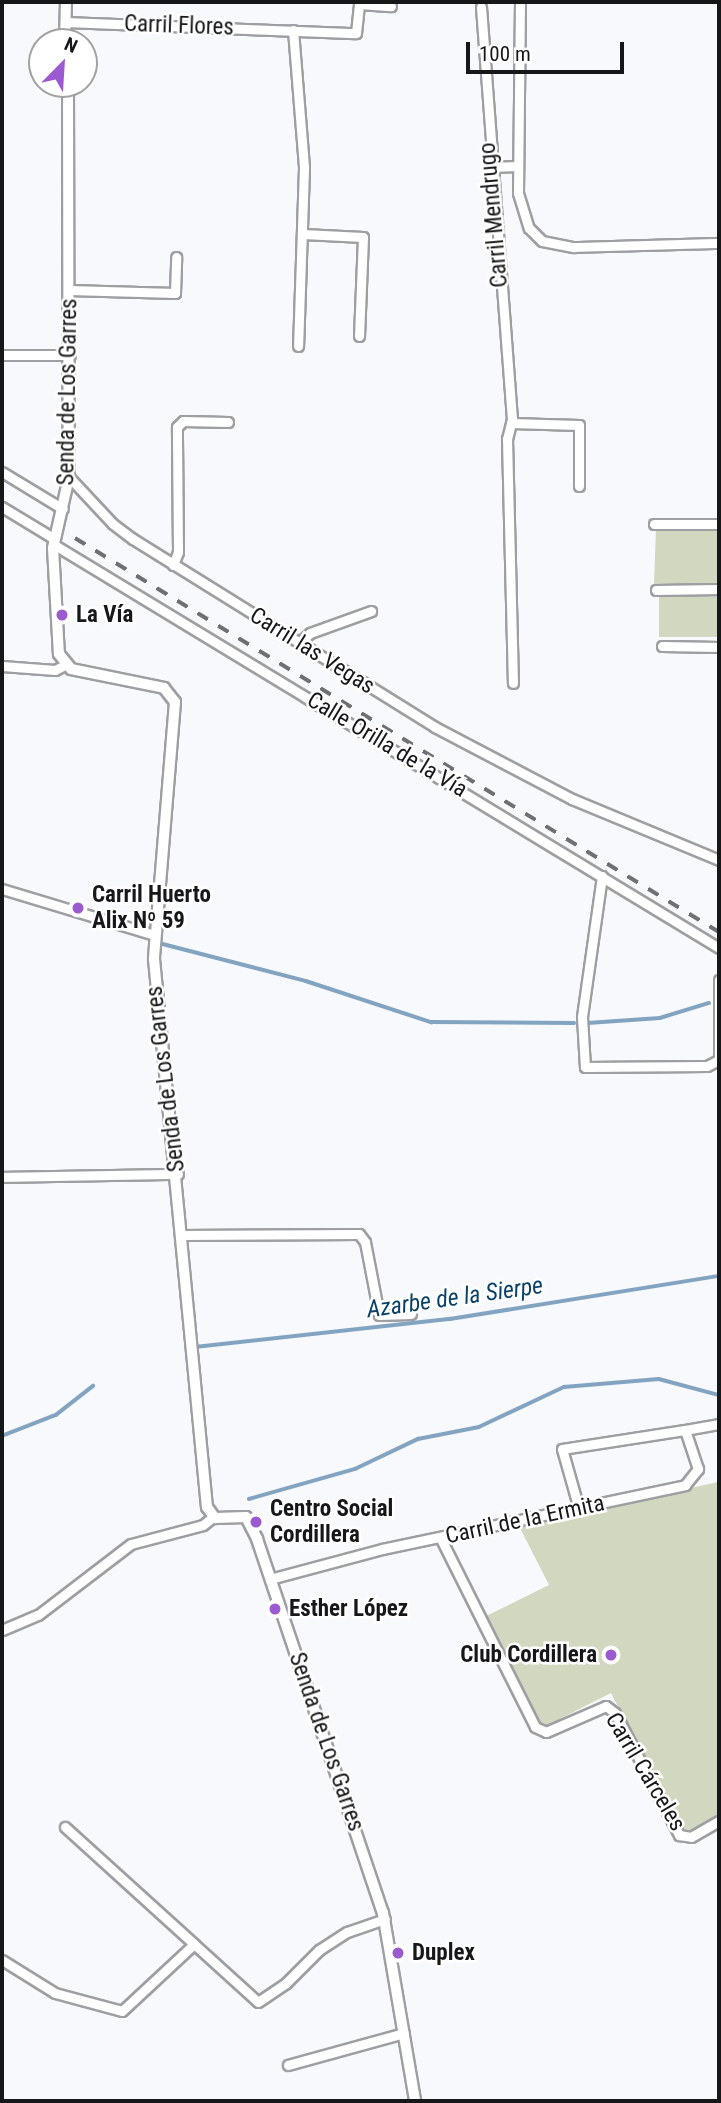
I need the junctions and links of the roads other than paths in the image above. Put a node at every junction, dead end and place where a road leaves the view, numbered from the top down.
1 (66, 2) edge
2 (512, 2) edge
3 (520, 2) edge
4 (391, 6) dead end
5 (481, 7) dead end
6 (517, 12) junction
7 (65, 22) junction
8 (65, 28) edge
9 (293, 30) junction
10 (68, 98) edge
11 (518, 166) junction
12 (490, 167) junction
13 (303, 233) junction
14 (719, 243) edge
15 (176, 257) dead end
16 (69, 290) junction
17 (359, 336) dead end
18 (298, 346) dead end
19 (2, 355) edge
20 (70, 355) junction
21 (228, 422) dead end
22 (511, 424) junction
23 (2, 472) edge
24 (69, 477) junction
25 (579, 486) dead end
26 (2, 507) edge
27 (63, 509) junction
28 (654, 524) dead end
29 (719, 524) edge
30 (53, 541) junction
31 (173, 565) junction
32 (719, 589) edge
33 (656, 590) dead end
34 (371, 611) dead end
35 (299, 643) junction
36 (662, 646) dead end
37 (719, 647) edge
38 (65, 665) junction
39 (2, 666) edge
40 (513, 683) dead end
41 (719, 860) edge
42 (602, 876) junction
43 (2, 889) edge
44 (154, 935) junction
45 (719, 948) edge
46 (719, 980) edge
47 (178, 1174) junction
48 (2, 1177) edge
49 (181, 1235) junction
50 (411, 1314) dead end
51 (719, 1424) edge
52 (685, 1430) junction
53 (579, 1509) junction
54 (213, 1517) junction
55 (440, 1537) junction
56 (270, 1580) junction
57 (2, 1630) edge
58 (719, 1821) edge
59 (65, 1827) dead end
60 (385, 1919) junction
61 (194, 1944) junction
62 (2, 1960) edge
63 (404, 2033) junction
64 (288, 2065) dead end
65 (415, 2101) edge

1 - 7 street
2 - 6 street
3 - 6 street
4 - 9 street, Carril Flores
5 - 12 street, Carril Mendrugo
6 - 11 street
7 - 8 street
7 - 9 street, Carril Flores
9 - 13 street
10 - 16 street, Senda de Los Garres
11 - 12 street
11 - 14 street
12 - 22 street, Carril Mendrugo
13 - 17 street
13 - 18 street
15 - 16 street
16 - 20 street, Senda de Los Garres
19 - 20 street
20 - 24 street, Senda de Los Garres
21 - 31 street
22 - 25 street
22 - 40 street, Carril Mendrugo
23 - 27 street
24 - 27 street, Senda de Los Garres
24 - 31 street, Carril las Vegas
26 - 30 street, Calle Orilla de la Vía
27 - 30 street, Senda de Los Garres
28 - 29 street
30 - 38 street, Senda de Los Garres
30 - 42 street, Calle Orilla de la Vía
31 - 35 street, Carril las Vegas
32 - 33 street
34 - 35 street
35 - 41 street, Carril las Vegas
36 - 37 street
38 - 39 street
38 - 44 street, Senda de Los Garres
42 - 45 street, Calle Orilla de la Vía
42 - 46 street
43 - 44 street
44 - 47 street, Senda de Los Garres
47 - 48 street
47 - 49 street, Senda de Los Garres
49 - 50 street
49 - 54 street, Senda de Los Garres
51 - 52 street
52 - 53 street, Carril de la Ermita
52 - 53 street
53 - 55 street, Carril de la Ermita
54 - 56 street, Senda de Los Garres
54 - 57 street
55 - 56 street, Carril de la Ermita
55 - 58 street, Carril Cárceles
56 - 60 street, Senda de Los Garres
59 - 61 street
60 - 61 street
60 - 63 street, Senda de Los Garres
61 - 62 street
63 - 64 street
63 - 65 street, Senda de Los Garres

